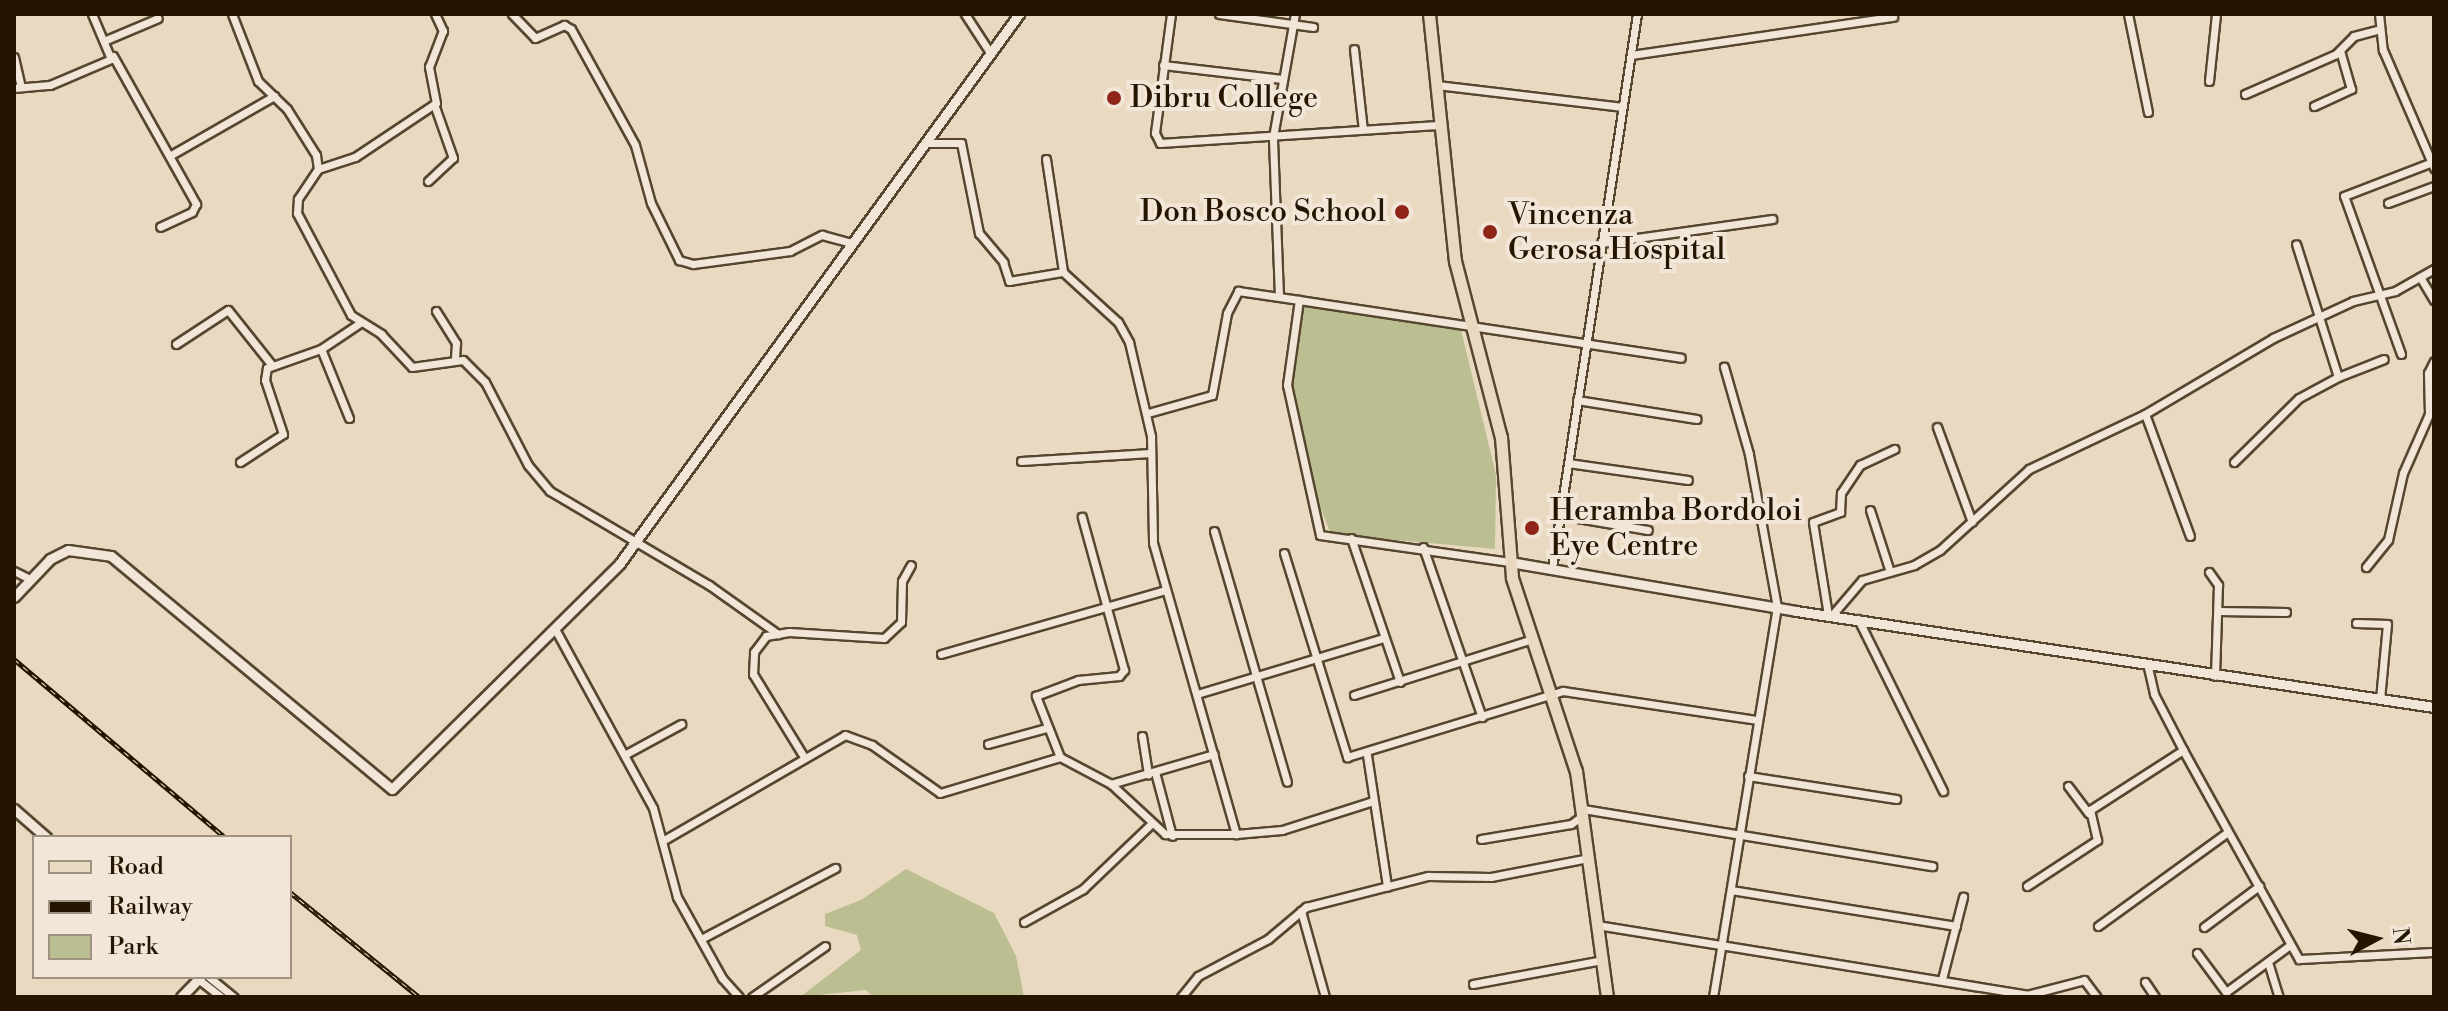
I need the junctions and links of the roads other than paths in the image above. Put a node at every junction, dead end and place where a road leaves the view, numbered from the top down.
1 (92, 14) edge
2 (232, 14) edge
3 (435, 14) edge
4 (512, 14) edge
5 (965, 14) edge
6 (1019, 14) edge
7 (1171, 14) edge
8 (1219, 14) edge
9 (1295, 14) edge
10 (1429, 14) edge
11 (1637, 14) edge
12 (2128, 14) edge
13 (2216, 14) edge
14 (2379, 14) edge
15 (1893, 17) dead end
16 (158, 18) dead end
17 (1294, 24) junction
18 (1313, 27) dead end
19 (2380, 29) junction
20 (106, 40) junction
21 (1354, 49) dead end
22 (989, 51) junction
23 (2340, 51) junction
24 (1631, 55) junction
25 (113, 56) junction
26 (14, 57) edge
27 (1163, 65) junction
28 (1282, 79) junction
29 (2209, 81) dead end
30 (1436, 85) junction
31 (18, 88) edge
32 (2245, 94) dead end
33 (274, 96) junction
34 (434, 104) junction
35 (2314, 106) dead end
36 (1622, 107) junction
37 (2148, 112) dead end
38 (1441, 125) junction
39 (1363, 130) junction
40 (1273, 137) junction
41 (925, 143) junction
42 (171, 155) junction
43 (1046, 159) dead end
44 (2433, 165) edge
45 (318, 169) junction
46 (428, 181) dead end
47 (2434, 186) edge
48 (2388, 203) dead end
49 (1772, 219) dead end
50 (160, 227) dead end
51 (852, 243) junction
52 (1601, 243) junction
53 (2296, 244) dead end
54 (2434, 269) edge
55 (1063, 272) junction
56 (2420, 277) junction
57 (2377, 295) junction
58 (1279, 296) junction
59 (1299, 300) junction
60 (2434, 300) edge
61 (436, 311) dead end
62 (2318, 315) junction
63 (360, 323) junction
64 (1470, 326) junction
65 (1587, 340) junction
66 (176, 344) dead end
67 (321, 349) junction
68 (2401, 354) dead end
69 (455, 358) junction
70 (1681, 358) dead end
71 (2384, 359) dead end
72 (2434, 361) edge
73 (271, 364) junction
74 (1724, 367) dead end
75 (2338, 377) junction
76 (1577, 400) junction
77 (1148, 413) junction
78 (2145, 414) junction
79 (349, 418) dead end
80 (1697, 419) dead end
81 (1937, 427) dead end
82 (1895, 449) dead end
83 (1151, 453) junction
84 (1021, 461) dead end
85 (240, 462) dead end
86 (2234, 462) dead end
87 (1568, 463) junction
88 (1688, 480) dead end
89 (1870, 510) dead end
90 (1560, 515) junction
91 (1082, 517) dead end
92 (1972, 522) junction
93 (1648, 530) dead end
94 (1214, 531) dead end
95 (2190, 536) dead end
96 (1351, 538) junction
97 (637, 541) junction
98 (1423, 547) junction
99 (1284, 553) dead end
100 (1510, 562) junction
101 (911, 565) dead end
102 (2366, 567) dead end
103 (1552, 568) junction
104 (14, 571) edge
105 (1890, 572) junction
106 (2209, 572) dead end
107 (30, 579) junction
108 (1165, 590) junction
109 (14, 597) edge
110 (1777, 607) junction
111 (1105, 608) junction
112 (2218, 611) junction
113 (2286, 612) dead end
114 (1830, 615) junction
115 (1858, 619) junction
116 (2356, 623) dead end
117 (555, 629) junction
118 (778, 634) junction
119 (1384, 638) junction
120 (1533, 639) junction
121 (941, 654) dead end
122 (1314, 655) junction
123 (1464, 661) junction
124 (2147, 663) junction
125 (1254, 675) junction
126 (2215, 676) junction
127 (1400, 682) junction
128 (1553, 693) junction
129 (1197, 694) junction
130 (1354, 695) dead end
131 (2380, 700) junction
132 (2434, 707) edge
133 (1482, 717) junction
134 (1758, 720) junction
135 (681, 724) dead end
136 (1046, 728) junction
137 (1142, 736) dead end
138 (988, 744) dead end
139 (2183, 750) junction
140 (626, 754) junction
141 (1214, 754) junction
142 (1367, 755) junction
143 (804, 757) junction
144 (1060, 757) junction
145 (1152, 774) junction
146 (1748, 776) junction
147 (1287, 782) dead end
148 (1111, 784) junction
149 (2068, 786) dead end
150 (1943, 791) dead end
151 (1896, 799) dead end
152 (1373, 801) junction
153 (14, 809) edge
154 (1583, 812) junction
155 (2088, 813) junction
156 (1150, 825) junction
157 (2228, 832) junction
158 (1741, 833) junction
159 (1236, 834) junction
160 (44, 835) edge
161 (1172, 836) junction
162 (1481, 839) dead end
163 (664, 840) junction
164 (1589, 858) junction
165 (1932, 866) dead end
166 (835, 868) dead end
167 (1387, 886) junction
168 (2027, 886) dead end
169 (2259, 886) junction
170 (1731, 890) junction
171 (1963, 897) dead end
172 (1301, 911) junction
173 (1024, 922) dead end
174 (1597, 925) junction
175 (1956, 926) junction
176 (2098, 926) dead end
177 (2204, 927) dead end
178 (701, 939) junction
179 (1721, 945) junction
180 (2290, 945) junction
181 (825, 946) dead end
182 (2434, 952) edge
183 (2197, 953) dead end
184 (1602, 960) junction
185 (2268, 962) junction
186 (198, 979) edge
187 (200, 979) edge
188 (212, 979) edge
189 (1942, 979) junction
190 (2145, 982) dead end
191 (1473, 984) dead end
192 (181, 997) edge
193 (221, 997) edge
194 (234, 997) edge
195 (739, 997) edge
196 (752, 997) edge
197 (1181, 997) edge
198 (1325, 997) edge
199 (1607, 997) edge
200 (1713, 997) edge
201 (2097, 997) edge
202 (2155, 997) edge
203 (2279, 997) edge

1 - 20 street
2 - 33 street
3 - 34 street
4 - 51 street
5 - 22 street
6 - 22 street
7 - 27 street
8 - 17 street
9 - 17 street
10 - 30 main road
11 - 24 street
12 - 37 street
13 - 29 street
14 - 19 street
15 - 24 street
16 - 20 street
17 - 18 street
17 - 28 street
19 - 23 street
19 - 44 street
20 - 25 street
21 - 39 street
22 - 41 street
23 - 32 street
23 - 35 street
24 - 36 street
25 - 31 street
25 - 42 street
26 - 31 street
27 - 28 street
27 - 40 street
28 - 40 street
30 - 36 street
30 - 38 main road
33 - 42 street
33 - 45 street
34 - 45 street
34 - 46 street
36 - 52 street
38 - 39 street
38 - 64 main road
39 - 40 street
40 - 58 street
41 - 51 street
41 - 55 street
42 - 50 street
43 - 55 street
44 - 57 street
45 - 63 street
47 - 48 street
49 - 52 street
51 - 97 street
52 - 65 street
53 - 62 street
54 - 56 street
55 - 77 street
56 - 57 street
56 - 60 street
57 - 62 street
57 - 68 street
58 - 59 street
58 - 77 street
59 - 64 street
59 - 96 street
61 - 69 street
62 - 75 street
62 - 78 street
63 - 67 street
63 - 69 street
64 - 65 street
64 - 100 main road
65 - 70 street
65 - 76 street
66 - 73 street
67 - 73 street
67 - 79 street
69 - 97 street
71 - 75 street
72 - 102 street
73 - 85 street
74 - 110 street
75 - 86 street
76 - 80 street
76 - 87 street
77 - 83 street
78 - 92 street
78 - 95 street
81 - 92 street
82 - 114 street
83 - 84 street
83 - 108 street
87 - 88 street
87 - 90 street
89 - 105 street
90 - 93 street
90 - 103 street
91 - 111 street
92 - 105 street
94 - 125 street
96 - 98 street
96 - 119 street
97 - 117 street
97 - 118 street
98 - 100 street
98 - 123 street
99 - 122 street
100 - 103 street
100 - 120 main road
101 - 118 street
103 - 110 street
104 - 107 street
105 - 114 street
106 - 112 street
107 - 109 street
107 - 117 street
108 - 111 street
108 - 129 street
110 - 114 street
110 - 134 street
111 - 121 street
111 - 136 street
112 - 113 street
112 - 126 street
114 - 115 street
115 - 124 street
115 - 150 street
116 - 131 street
117 - 140 street
118 - 143 street
119 - 122 street
119 - 127 street
120 - 123 street
120 - 128 main road
122 - 125 street
122 - 142 street
123 - 127 street
123 - 133 street
124 - 126 street
124 - 139 street
125 - 129 street
125 - 147 street
126 - 131 street
127 - 130 street
128 - 133 street
128 - 134 street
128 - 154 main road
129 - 141 street
131 - 132 street
133 - 142 street
134 - 146 street
135 - 140 street
136 - 138 street
136 - 144 street
137 - 145 street
139 - 155 street
139 - 157 street
140 - 163 street
141 - 145 street
141 - 159 street
142 - 152 street
143 - 144 street
143 - 163 street
144 - 148 street
145 - 148 street
145 - 161 street
146 - 151 street
146 - 158 street
148 - 156 street
149 - 155 street
152 - 159 street
152 - 167 street
153 - 160 street
154 - 158 street
154 - 162 street
154 - 164 main road
155 - 168 street
156 - 161 street
156 - 173 street
157 - 169 street
157 - 176 street
158 - 165 street
158 - 170 street
159 - 161 street
163 - 178 street
164 - 167 street
164 - 174 main road
166 - 178 street
167 - 172 street
169 - 177 street
169 - 180 street
170 - 175 street
170 - 179 street
171 - 175 street
172 - 197 street
172 - 198 street
174 - 179 street
174 - 184 main road
175 - 189 street
178 - 195 street
179 - 189 street
179 - 200 street
180 - 182 street
180 - 185 street
181 - 196 street
183 - 185 street
184 - 191 street
184 - 199 main road
185 - 203 street
186 - 192 street
187 - 193 street
188 - 194 street
189 - 201 street
190 - 202 street

